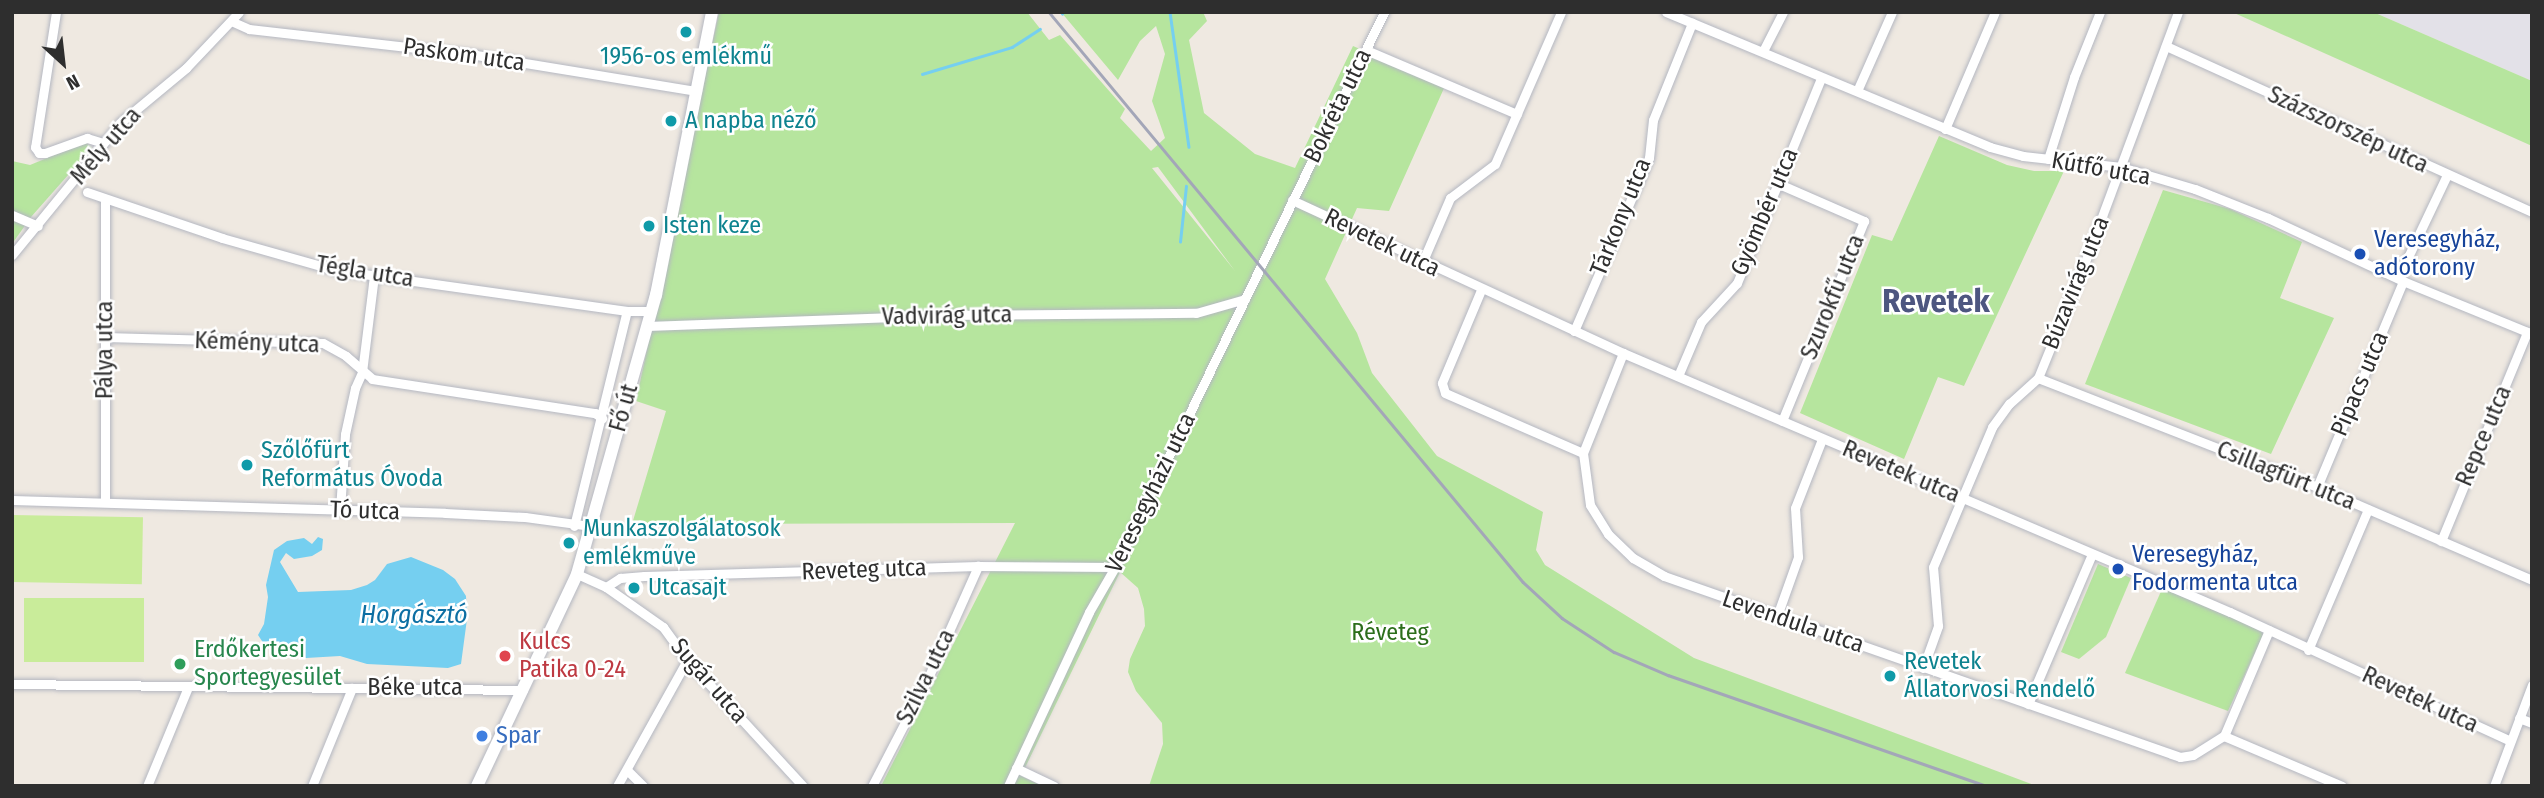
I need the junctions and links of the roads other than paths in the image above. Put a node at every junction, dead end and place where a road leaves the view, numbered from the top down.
1 (56, 12) edge
2 (712, 12) edge
3 (1384, 12) edge
4 (1561, 12) edge
5 (1666, 12) edge
6 (1783, 12) edge
7 (1892, 12) edge
8 (1995, 12) edge
9 (2100, 12) edge
10 (2178, 12) edge
11 (235, 15) edge
12 (1692, 23) junction
13 (2166, 46) junction
14 (1366, 50) junction
15 (1763, 51) junction
16 (1821, 78) junction
17 (697, 91) junction
18 (1857, 91) junction
19 (1517, 114) junction
20 (1945, 130) junction
21 (103, 143) junction
22 (2048, 159) junction
23 (2121, 167) junction
24 (2447, 175) junction
25 (1779, 184) junction
26 (87, 192) dead end
27 (105, 199) junction
28 (1292, 200) junction
29 (2532, 212) edge
30 (12, 215) edge
31 (38, 226) junction
32 (12, 255) edge
33 (1422, 263) junction
34 (374, 275) junction
35 (2401, 279) junction
36 (1481, 290) junction
37 (1245, 299) junction
38 (627, 311) junction
39 (652, 312) junction
40 (647, 326) junction
41 (1574, 331) junction
42 (2529, 333) edge
43 (105, 337) junction
44 (1623, 354) junction
45 (362, 372) junction
46 (1678, 376) junction
47 (2038, 378) junction
48 (602, 418) junction
49 (1782, 421) junction
50 (1822, 439) junction
51 (1583, 453) junction
52 (2318, 487) junction
53 (1964, 499) junction
54 (12, 500) edge
55 (104, 501) junction
56 (2368, 509) junction
57 (340, 510) junction
58 (574, 526) junction
59 (591, 526) junction
60 (2441, 541) junction
61 (2092, 554) junction
62 (978, 566) junction
63 (1115, 567) junction
64 (577, 574) junction
65 (2532, 580) edge
66 (606, 587) junction
67 (1777, 616) junction
68 (2269, 630) junction
69 (2308, 650) junction
70 (687, 660) junction
71 (1923, 668) junction
72 (12, 684) edge
73 (2532, 685) edge
74 (188, 687) junction
75 (352, 688) junction
76 (523, 690) junction
77 (2028, 704) junction
78 (2519, 718) junction
79 (2532, 723) edge
80 (2224, 736) junction
81 (2510, 741) junction
82 (1016, 768) junction
83 (627, 770) junction
84 (147, 786) edge
85 (312, 786) edge
86 (477, 786) edge
87 (617, 786) edge
88 (643, 786) edge
89 (803, 786) edge
90 (872, 786) edge
91 (1008, 786) edge
92 (1054, 786) edge
93 (2342, 786) edge
94 (2494, 786) edge

1 - 21 street
2 - 17 main road, Fő út
3 - 14 street, Bokréta utca
4 - 19 street
5 - 12 street, Kútfő utca
6 - 15 street
7 - 18 street
8 - 20 street
9 - 22 street
10 - 13 street, Búzavirág utca
11 - 17 street, Paskom utca
11 - 21 street, Mély utca
12 - 15 street, Kútfő utca
12 - 41 street, Tárkony utca
13 - 23 street, Búzavirág utca
13 - 24 street, Százszorszép utca
14 - 19 street
14 - 28 street, Bokréta utca
15 - 16 street, Kútfő utca
16 - 18 street, Kútfő utca
16 - 25 street, Gyömbér utca
17 - 39 main road, Fő út
18 - 20 street, Kútfő utca
19 - 33 street
20 - 22 street, Kútfő utca
21 - 31 street, Mély utca
22 - 23 street, Kútfő utca
23 - 35 street, Kútfő utca
23 - 47 street, Búzavirág utca
24 - 29 street, Százszorszép utca
24 - 35 street, Pipacs utca
25 - 46 street, Gyömbér utca
25 - 49 street, Szurokfű utca
26 - 27 street, Tégla utca
27 - 34 street, Tégla utca
27 - 43 street, Pálya utca
28 - 33 street, Revetek utca
28 - 37 street, Veresegyházi utca
30 - 31 street
31 - 32 street, Mély utca
33 - 36 street, Revetek utca
34 - 38 street, Tégla utca
34 - 45 street
35 - 42 street, Kútfő utca
35 - 52 street, Pipacs utca
36 - 41 street, Revetek utca
36 - 51 street
37 - 40 street, Vadvirág utca
37 - 63 street, Veresegyházi utca
38 - 39 street, Tégla utca
38 - 48 street
39 - 40 main road, Fő út
40 - 59 main road, Fő út
41 - 44 street, Revetek utca
42 - 60 street, Repce utca
43 - 45 street, Kémény utca
43 - 55 street, Pálya utca
44 - 46 street, Revetek utca
44 - 51 street, Levendula utca
45 - 48 street, Kémény utca
45 - 57 street
46 - 49 street, Revetek utca
47 - 52 street, Csillagfürt utca
47 - 53 street, Búzavirág utca
48 - 58 street
49 - 50 street, Revetek utca
50 - 53 street, Revetek utca
50 - 67 street
51 - 67 street, Levendula utca
52 - 56 street, Csillagfürt utca
53 - 61 street, Revetek utca
53 - 71 street, Búzavirág utca
54 - 55 street, Tó utca
55 - 57 street, Tó utca
56 - 60 street, Csillagfürt utca
56 - 69 street
57 - 58 street, Tó utca
58 - 59 street, Tó utca
59 - 64 main road, Fő út
60 - 65 street, Csillagfürt utca
61 - 68 street, Revetek utca
61 - 77 street
62 - 63 street, Reveteg utca
62 - 66 street, Reveteg utca
62 - 90 street, Szilva utca
63 - 82 street, Veresegyházi utca
64 - 66 street
64 - 76 main road, Fő út
66 - 70 street, Sugár utca
67 - 71 street, Levendula utca
68 - 69 street, Revetek utca
68 - 80 street
69 - 81 street, Revetek utca
70 - 83 street
70 - 89 street, Sugár utca
71 - 77 street, Levendula utca
72 - 74 street, Béke utca
73 - 78 street
74 - 75 street, Béke utca
74 - 84 street
75 - 76 street, Béke utca
75 - 85 street
76 - 86 main road, Fő út
77 - 80 street, Levendula utca
78 - 79 street
78 - 81 street
80 - 93 street
81 - 94 street
82 - 91 street, Veresegyházi utca
82 - 92 street
83 - 87 street
83 - 88 street

